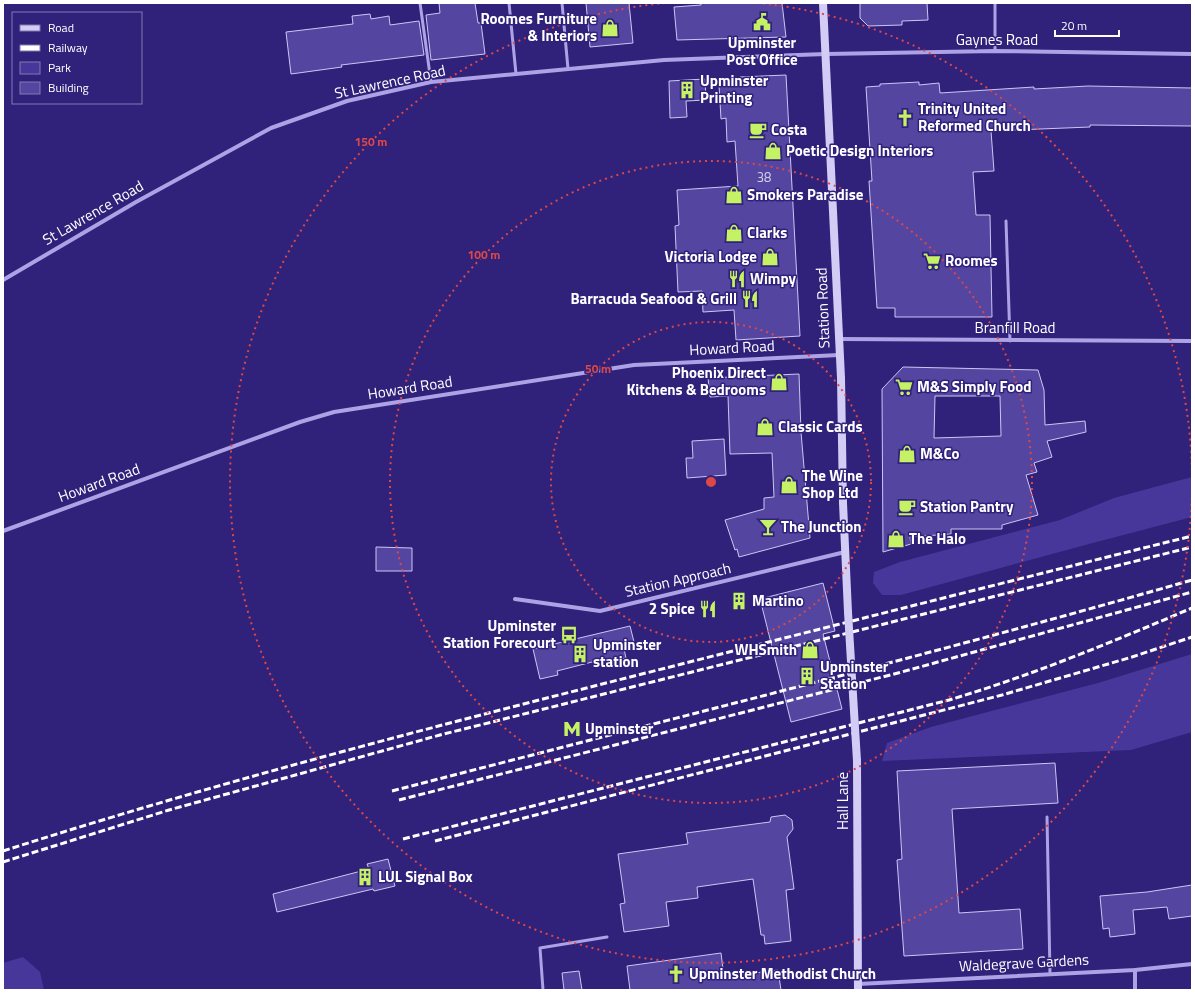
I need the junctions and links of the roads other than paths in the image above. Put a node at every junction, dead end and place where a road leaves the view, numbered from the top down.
1 (420, 3) edge
2 (509, 3) edge
3 (562, 3) edge
4 (822, 3) edge
5 (995, 3) edge
6 (995, 51) junction
7 (826, 54) junction
8 (1192, 54) edge
9 (568, 69) junction
10 (516, 74) junction
11 (431, 82) junction
12 (1006, 221) dead end
13 (3, 280) edge
14 (839, 339) junction
15 (1010, 340) junction
16 (1192, 341) edge
17 (839, 354) junction
18 (3, 531) edge
19 (845, 552) junction
20 (516, 599) dead end
21 (848, 612) joint
22 (1047, 818) dead end
23 (608, 937) dead end
24 (1192, 964) edge
25 (1135, 970) junction
26 (1050, 974) junction
27 (858, 987) edge
28 (542, 990) edge
29 (1136, 990) edge

1 - 11 lane
2 - 10 lane
3 - 9 lane
4 - 7 street, Station Road
5 - 6 lane
6 - 7 street, Gaynes Road
6 - 8 street, Gaynes Road
7 - 9 street, St Lawrence Road
7 - 14 street, Station Road
9 - 10 street, St Lawrence Road
10 - 11 street, St Lawrence Road
11 - 13 street, St Lawrence Road
12 - 15 lane
14 - 15 street, Branfill Road
14 - 17 street, Station Road
15 - 16 street, Branfill Road
17 - 18 street, Howard Road
17 - 19 street, Station Road
19 - 20 street, Station Approach
19 - 21 street, Station Road
21 - 27 street, Hall Lane, bridge
22 - 26 lane
23 - 28 lane
24 - 25 street, Waldegrave Gardens
25 - 26 street, Waldegrave Gardens
25 - 29 street
26 - 27 street, Waldegrave Gardens

